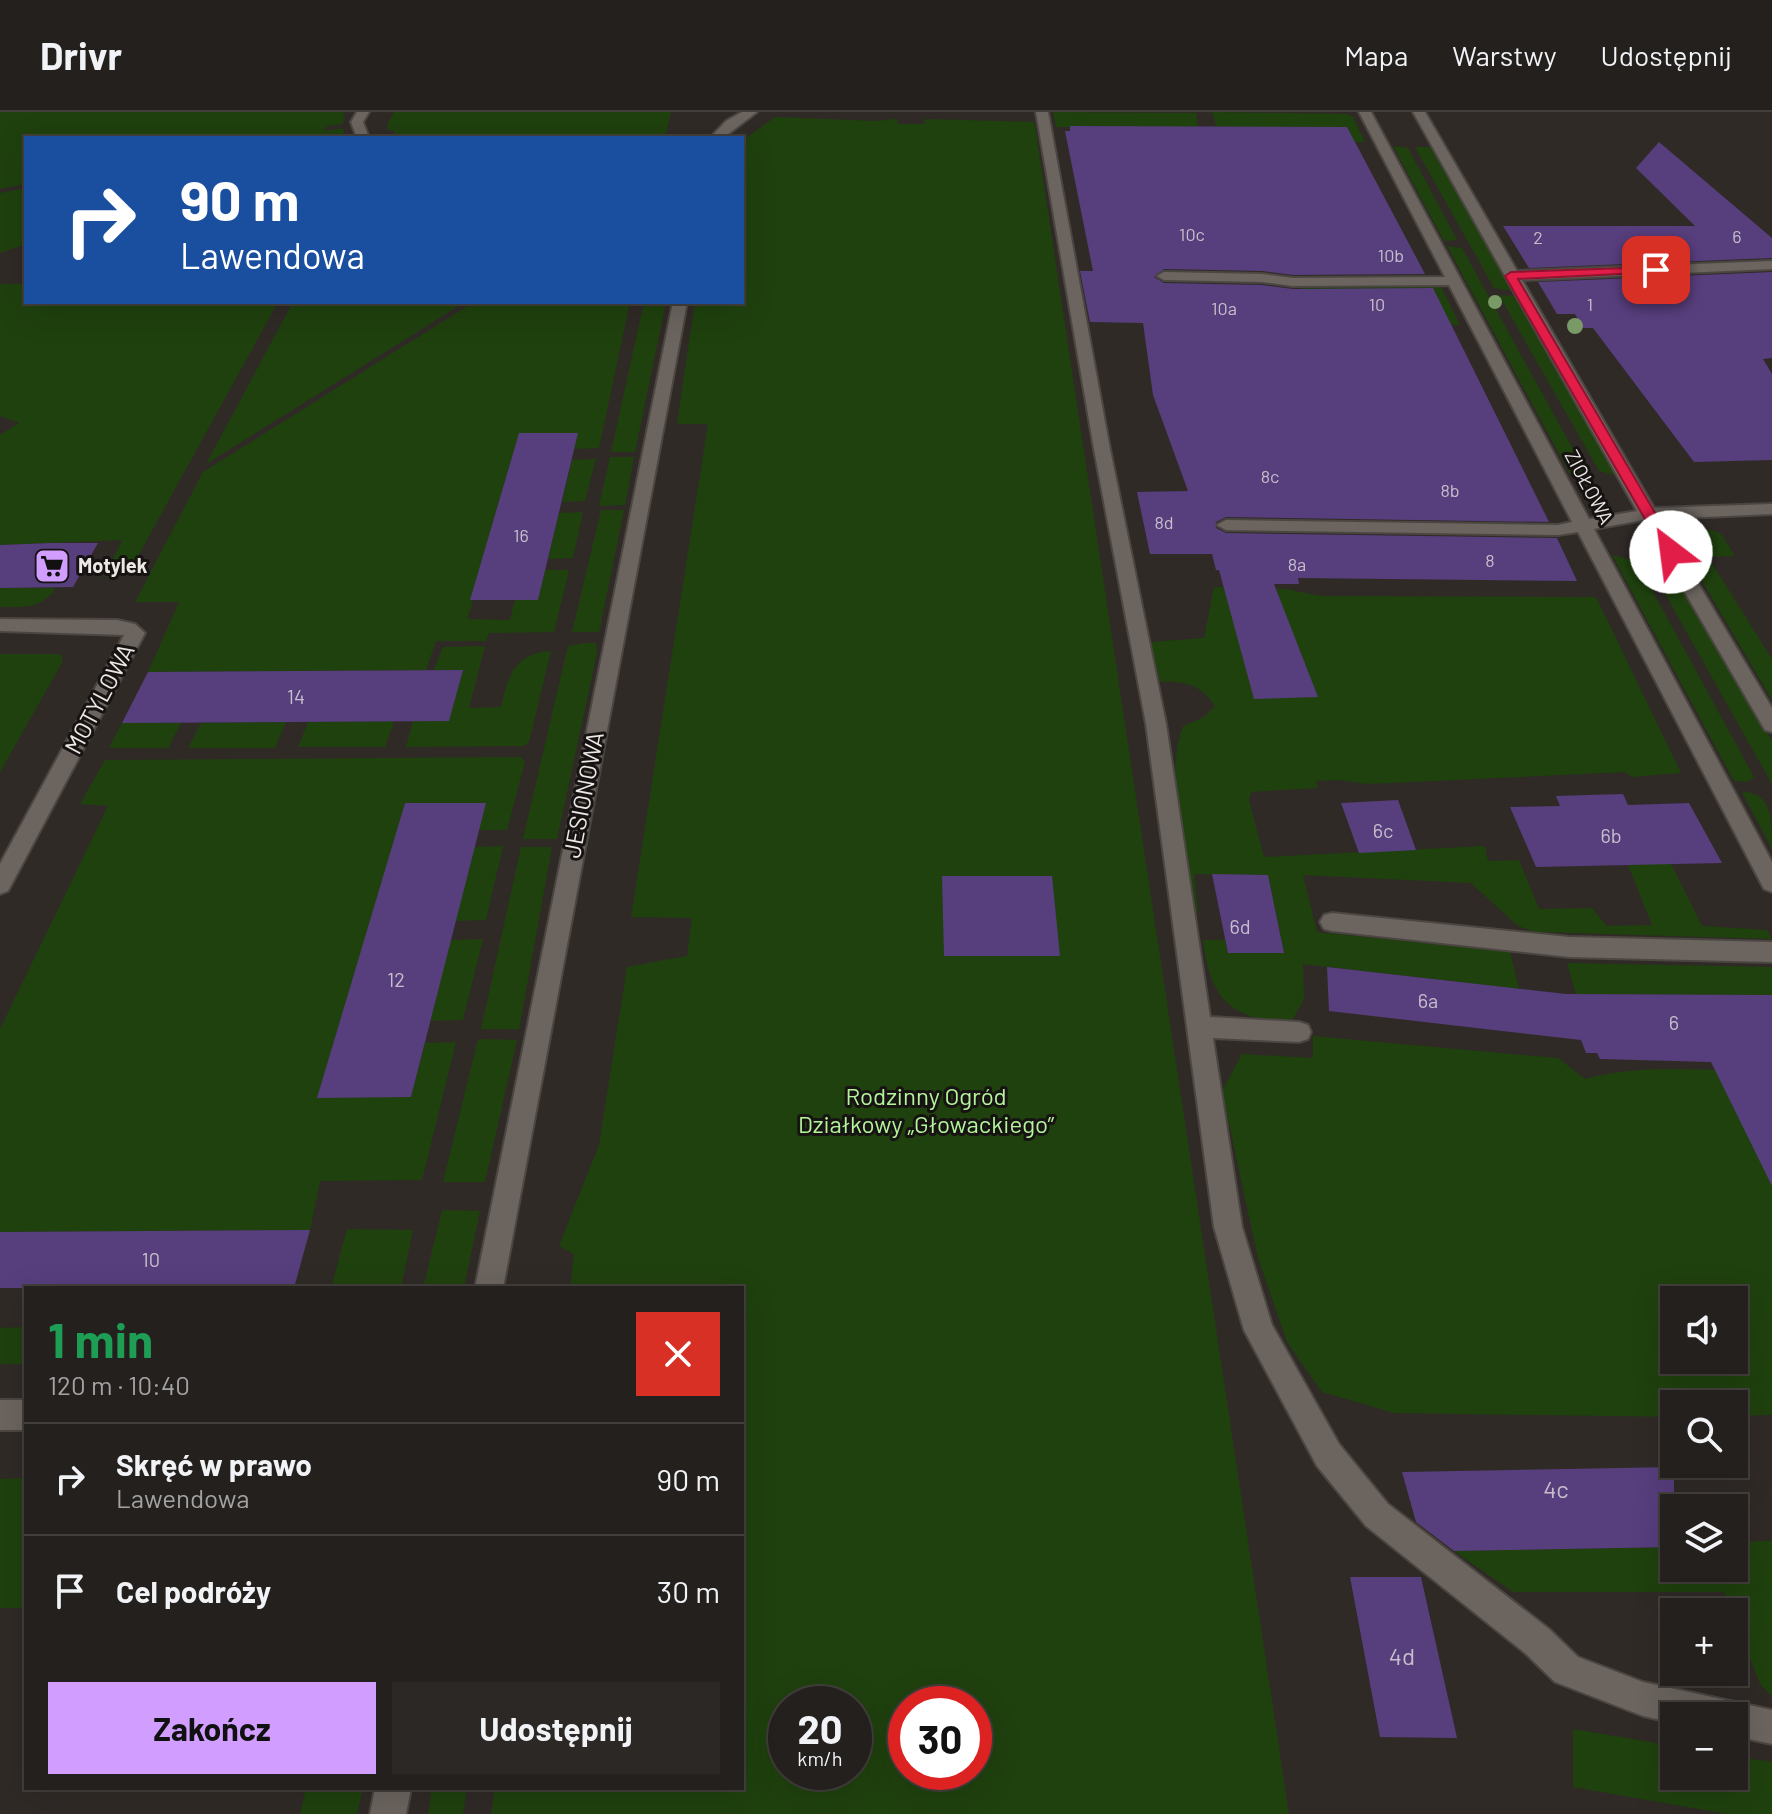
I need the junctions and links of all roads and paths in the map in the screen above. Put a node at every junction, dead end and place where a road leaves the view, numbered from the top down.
1 (363, 112) edge
2 (1042, 112) edge
3 (1365, 112) edge
4 (1419, 112) edge
5 (746, 114) edge
6 (362, 136) edge
7 (718, 136) edge
8 (1772, 265) edge
9 (1164, 276) dead end
10 (1511, 276) junction
11 (1455, 281) junction
12 (680, 304) edge
13 (1772, 509) edge
14 (1648, 514) junction
15 (1226, 525) dead end
16 (1585, 527) junction
17 (0, 625) edge
18 (1772, 725) edge
19 (1772, 883) edge
20 (0, 885) edge
21 (1332, 922) dead end
22 (1772, 952) edge
23 (1199, 1027) junction
24 (1299, 1032) dead end
25 (489, 1286) edge
26 (0, 1415) edge
27 (24, 1415) edge
28 (1660, 1703) edge
29 (1748, 1722) edge
30 (1772, 1727) edge
31 (393, 1790) edge
32 (388, 1814) edge

1 - 6 street
2 - 23 street
3 - 11 street, ZIOŁOWA
4 - 10 street, ZIOŁOWA
5 - 7 street
8 - 10 street
9 - 11 street
10 - 14 street, ZIOŁOWA
11 - 16 street, ZIOŁOWA
12 - 25 street, JESIONOWA
13 - 14 street
14 - 16 street
14 - 18 street, ZIOŁOWA
15 - 16 street
16 - 19 street, ZIOŁOWA
17 - 20 street, MOTYLOWA
21 - 22 street
23 - 24 street
23 - 28 street
26 - 27 street
29 - 30 street
31 - 32 street

